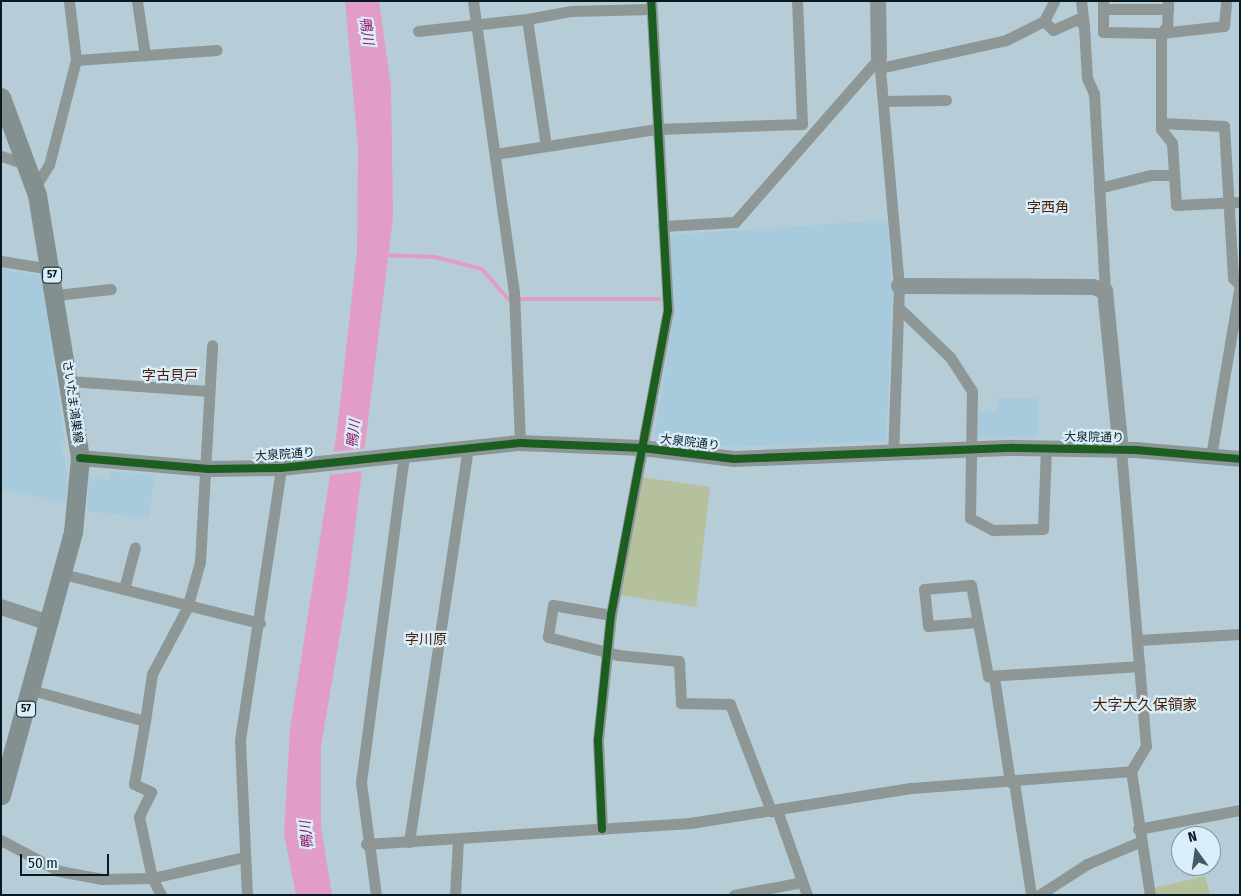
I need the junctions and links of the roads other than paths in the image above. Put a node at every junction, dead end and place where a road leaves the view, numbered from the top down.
1 (137, 1) edge
2 (473, 1) edge
3 (797, 1) edge
4 (878, 1) edge
5 (1054, 1) edge
6 (1081, 1) edge
7 (1226, 1) edge
8 (72, 2) edge
9 (651, 5) edge
10 (1103, 5) edge
11 (1168, 5) edge
12 (527, 19) junction
13 (1044, 21) junction
14 (476, 24) junction
15 (1084, 26) junction
16 (418, 31) dead end
17 (1161, 33) junction
18 (217, 50) dead end
19 (145, 55) junction
20 (76, 60) junction
21 (879, 63) junction
22 (1, 97) edge
23 (946, 100) dead end
24 (883, 101) junction
25 (1161, 123) junction
26 (657, 130) junction
27 (546, 146) junction
28 (495, 154) junction
29 (1, 156) edge
30 (28, 165) junction
31 (1174, 175) junction
32 (35, 186) junction
33 (1099, 188) junction
34 (1235, 202) edge
35 (663, 226) junction
36 (1, 261) edge
37 (51, 269) junction
38 (1240, 285) edge
39 (899, 286) junction
40 (112, 289) dead end
41 (1104, 291) junction
42 (56, 295) junction
43 (898, 307) junction
44 (212, 345) dead end
45 (69, 381) junction
46 (207, 391) junction
47 (520, 443) junction
48 (468, 448) junction
49 (642, 448) junction
50 (1046, 448) junction
51 (973, 449) junction
52 (1121, 450) junction
53 (893, 454) junction
54 (397, 456) junction
55 (1211, 456) junction
56 (80, 458) junction
57 (1240, 459) edge
58 (289, 467) junction
59 (209, 469) junction
60 (135, 547) dead end
61 (62, 574) junction
62 (124, 588) junction
63 (1, 606) edge
64 (187, 608) junction
65 (611, 615) junction
66 (978, 622) junction
67 (49, 623) junction
68 (260, 623) junction
69 (1240, 634) edge
70 (1138, 640) junction
71 (608, 649) junction
72 (1140, 666) junction
73 (994, 677) junction
74 (31, 690) junction
75 (145, 722) junction
76 (1131, 771) junction
77 (1012, 782) junction
78 (1, 795) edge
79 (1240, 810) edge
80 (774, 811) junction
81 (602, 829) junction
82 (1138, 829) junction
83 (1, 840) edge
84 (458, 840) junction
85 (410, 842) junction
86 (1139, 842) junction
87 (366, 844) junction
88 (244, 857) junction
89 (152, 878) junction
90 (802, 882) junction
91 (162, 895) edge
92 (247, 895) edge
93 (376, 895) edge
94 (455, 895) edge
95 (734, 895) edge
96 (807, 895) edge
97 (1031, 895) edge
98 (1039, 895) edge
99 (1150, 895) edge

1 - 19 street
2 - 14 street
3 - 26 street
4 - 21 street
5 - 13 street
6 - 15 street
7 - 17 street
8 - 20 street
9 - 12 street
9 - 26 street
10 - 11 street
10 - 17 street
11 - 17 street
12 - 14 street
12 - 27 street
13 - 15 street
13 - 21 street
14 - 16 street
14 - 28 street
15 - 33 street
17 - 25 street
18 - 19 street
19 - 20 street
20 - 32 street
21 - 24 street
21 - 35 street
22 - 30 main road, さいたま鴻巣線 / 57
23 - 24 street
24 - 39 street
25 - 31 street
25 - 34 street
26 - 27 street
26 - 35 street
27 - 28 street
28 - 47 street
29 - 30 street
30 - 32 main road, さいたま鴻巣線 / 57
31 - 33 street
31 - 34 street
32 - 37 main road, さいたま鴻巣線 / 57
33 - 41 street
34 - 38 street
35 - 49 street
36 - 37 street
37 - 42 main road, さいたま鴻巣線 / 57
38 - 55 street
39 - 41 street
39 - 43 street
40 - 42 street
41 - 52 street
42 - 45 main road, さいたま鴻巣線 / 57
43 - 51 street
43 - 53 street
44 - 46 street
45 - 46 street
45 - 56 main road, さいたま鴻巣線 / 57
46 - 59 street
47 - 48 street, 大泉院通り
47 - 49 street, 大泉院通り
48 - 54 street, 大泉院通り
48 - 85 street
49 - 53 street, 大泉院通り
49 - 65 street
50 - 51 street, 大泉院通り
50 - 51 street
50 - 52 street, 大泉院通り
51 - 53 street, 大泉院通り
52 - 55 street, 大泉院通り
52 - 70 street
54 - 58 street, 大泉院通り
54 - 87 street
55 - 57 street, 大泉院通り
56 - 59 street, 大泉院通り
56 - 61 main road, さいたま鴻巣線 / 57
58 - 59 street, 大泉院通り
58 - 68 street
59 - 64 street
60 - 62 street
61 - 62 street
61 - 67 main road, さいたま鴻巣線 / 57
62 - 64 street
63 - 67 street
64 - 68 street
64 - 75 street
65 - 71 street
65 - 71 street
66 - 66 street
66 - 73 street
67 - 74 main road, さいたま鴻巣線 / 57
68 - 88 street
69 - 70 street
70 - 72 street
71 - 80 street
71 - 81 street
72 - 73 street
72 - 76 street
73 - 77 street
74 - 75 street
74 - 78 main road, さいたま鴻巣線 / 57
75 - 89 street
76 - 77 street
76 - 82 street
77 - 80 street
77 - 97 street
79 - 82 street
80 - 81 street
80 - 90 street
81 - 84 street
82 - 86 street
83 - 89 street
84 - 85 street
84 - 94 street
85 - 87 street
86 - 98 street
86 - 99 street
87 - 93 street
88 - 89 street
88 - 92 street
89 - 91 street
90 - 95 street
90 - 96 street

